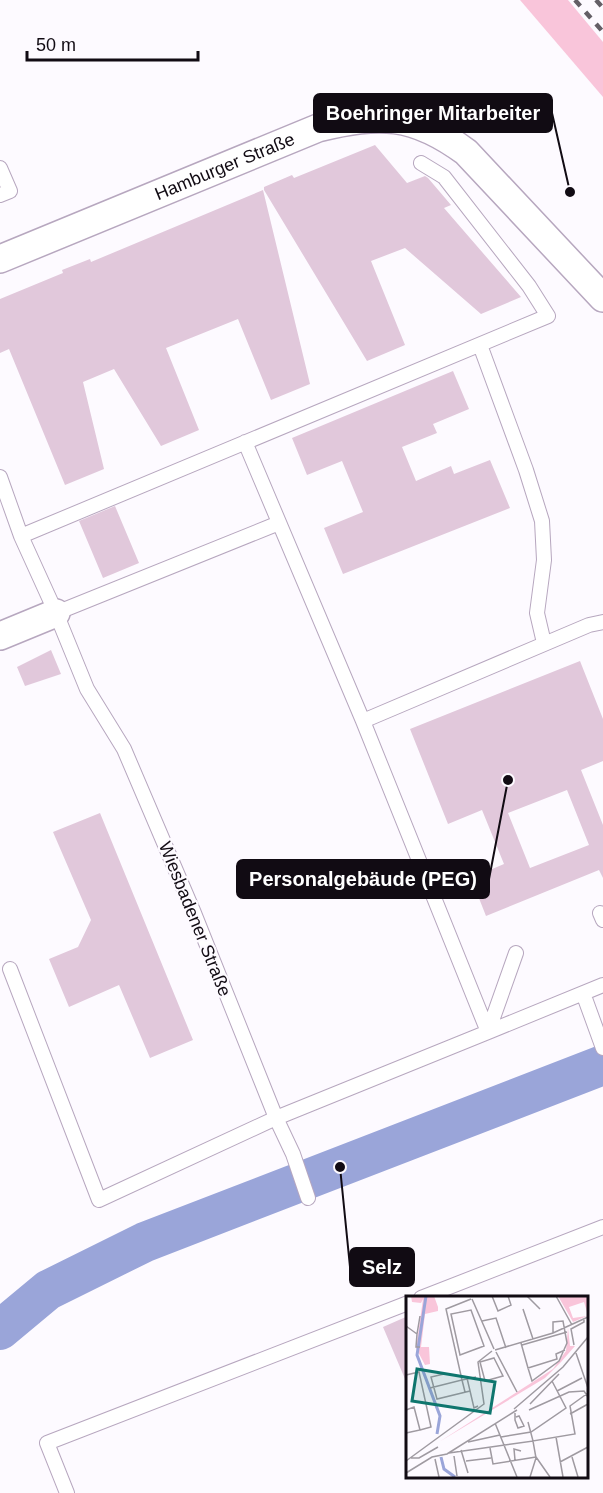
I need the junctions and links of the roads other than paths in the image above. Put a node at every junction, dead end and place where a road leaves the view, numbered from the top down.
1 (421, 163) dead end
2 (0, 168) edge
3 (0, 195) edge
4 (0, 259) edge
5 (603, 298) edge
6 (480, 345) junction
7 (245, 442) junction
8 (0, 477) edge
9 (279, 523) junction
10 (21, 536) junction
11 (56, 613) junction
12 (603, 622) edge
13 (0, 636) edge
14 (544, 644) junction
15 (363, 720) junction
16 (516, 953) dead end
17 (10, 969) dead end
18 (603, 985) edge
19 (583, 993) junction
20 (488, 1032) junction
21 (602, 1046) edge
22 (276, 1118) junction
23 (308, 1198) dead end
24 (603, 1227) edge
25 (426, 1296) edge
26 (406, 1304) edge
27 (67, 1493) edge

1 - 6 lane
2 - 3 lane
4 - 5 street, Hamburger Straße
6 - 7 lane
6 - 14 lane
7 - 9 lane
7 - 10 lane
8 - 10 lane, Wiesbadener Straße
9 - 11 lane
9 - 15 lane
10 - 11 lane, Wiesbadener Straße
11 - 13 street
11 - 22 lane, Wiesbadener Straße
12 - 14 lane
14 - 15 lane
15 - 20 lane
16 - 20 lane
17 - 22 lane
18 - 19 lane
19 - 20 lane
19 - 21 lane
20 - 22 lane
22 - 23 lane, Wiesbadener Straße
24 - 25 lane
26 - 27 lane

